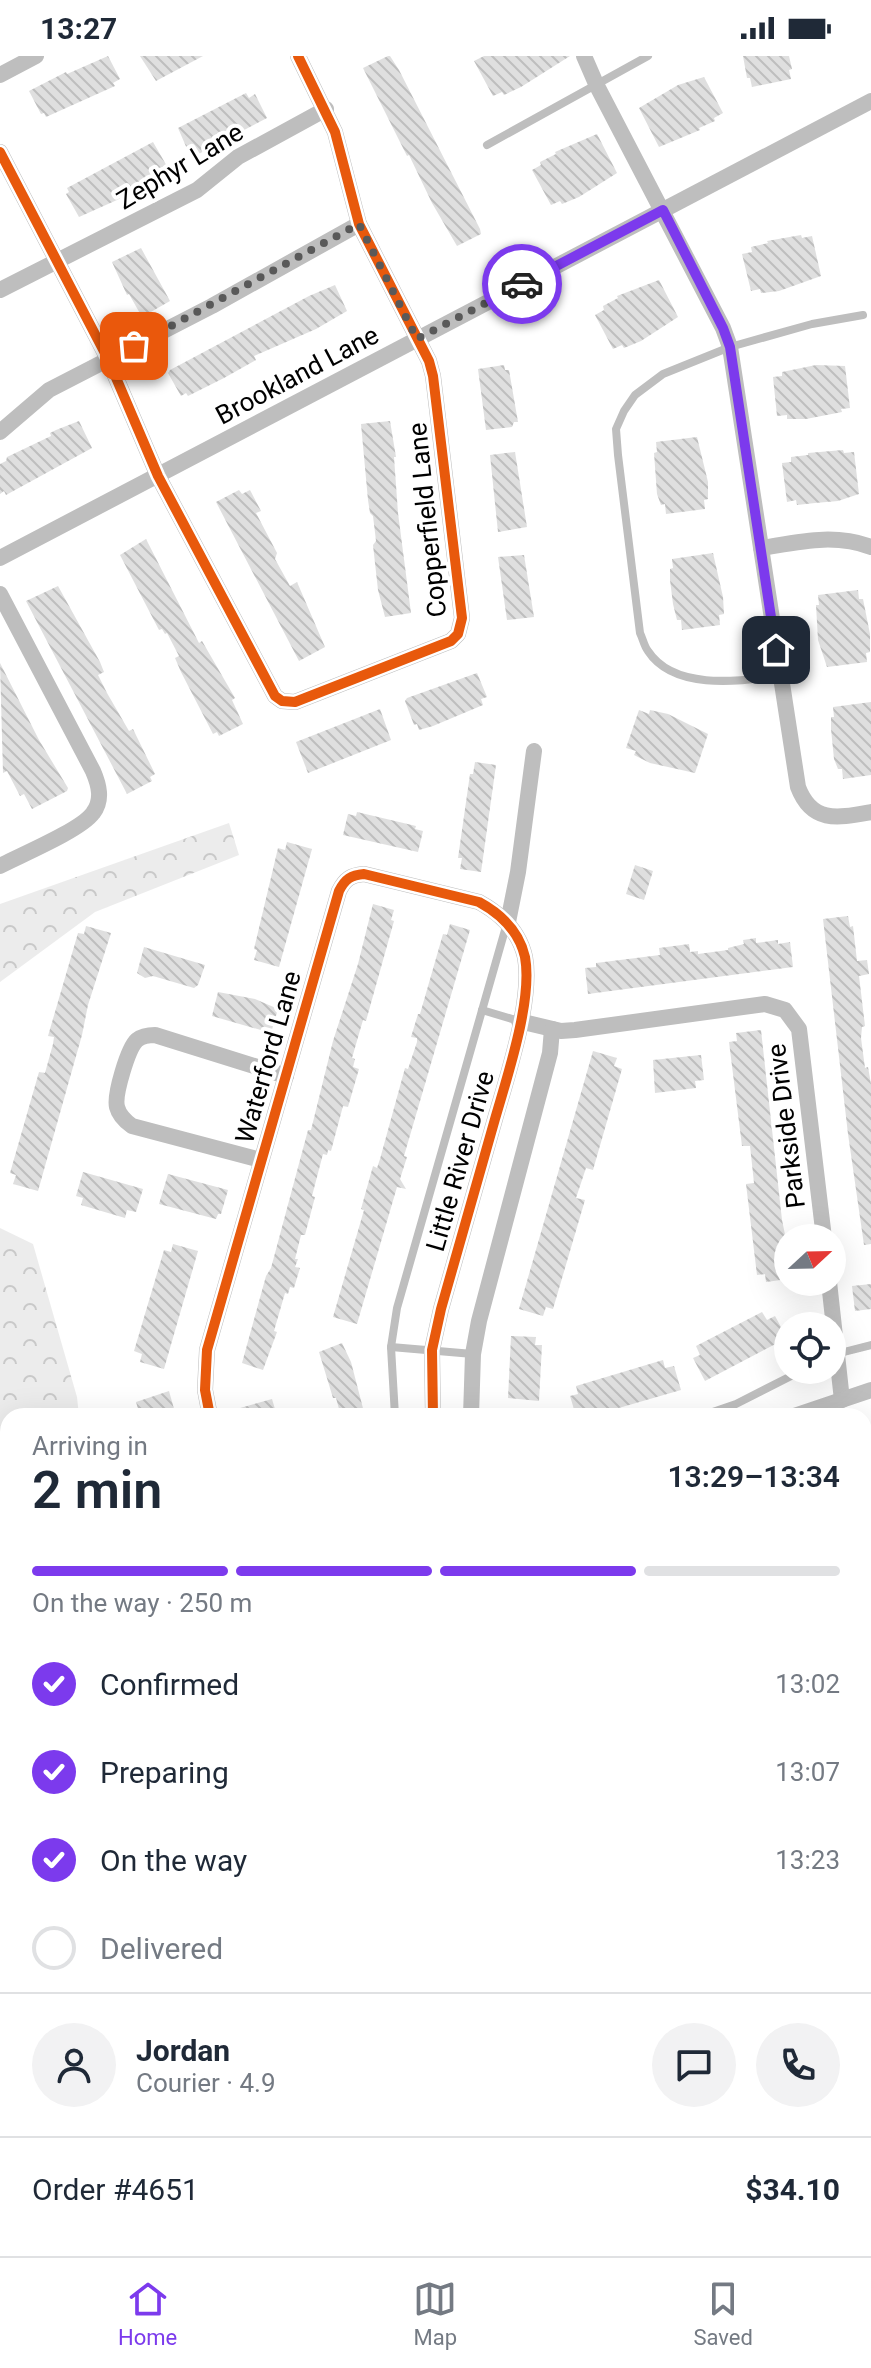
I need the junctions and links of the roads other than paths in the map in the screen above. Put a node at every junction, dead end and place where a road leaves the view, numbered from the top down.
1 (36, 56) edge
2 (298, 56) edge
3 (584, 56) edge
4 (648, 56) edge
5 (0, 75) edge
6 (597, 86) junction
7 (871, 101) edge
8 (326, 109) junction
9 (487, 145) dead end
10 (0, 152) edge
11 (663, 210) junction
12 (359, 224) junction
13 (58, 262) junction
14 (0, 290) edge
15 (863, 315) dead end
16 (417, 339) junction
17 (730, 347) junction
18 (108, 359) junction
19 (0, 432) edge
20 (158, 476) junction
21 (871, 547) edge
22 (761, 548) junction
23 (0, 558) edge
24 (0, 594) edge
25 (780, 676) junction
26 (534, 751) dead end
27 (871, 812) edge
28 (0, 866) edge
29 (508, 922) junction
30 (482, 1010) junction
31 (519, 1021) junction
32 (552, 1029) junction
33 (286, 1076) junction
34 (261, 1160) junction
35 (822, 1224) edge
36 (871, 1345) edge
37 (391, 1347) junction
38 (432, 1350) junction
39 (846, 1351) edge
40 (473, 1354) junction
41 (775, 1384) edge
42 (839, 1384) edge
43 (871, 1390) edge
44 (842, 1400) junction
45 (208, 1408) edge
46 (395, 1408) edge
47 (433, 1408) edge
48 (471, 1408) edge
49 (724, 1408) edge
50 (818, 1408) edge

1 - 5 street
2 - 8 street
3 - 6 street
4 - 6 lane
6 - 9 lane
6 - 11 street
7 - 11 street, Brookland Lane
8 - 12 street
8 - 13 street, Zephyr Lane
10 - 13 street
11 - 16 street, Brookland Lane
11 - 17 street
12 - 16 street
12 - 18 street
13 - 14 street, Zephyr Lane
13 - 18 street
15 - 17 lane
16 - 20 street, Brookland Lane
16 - 20 street, Copperfield Lane
17 - 22 street
17 - 25 lane
18 - 19 street
18 - 20 street
20 - 23 street, Brookland Lane
21 - 22 street
22 - 25 street
24 - 28 street
25 - 27 street
26 - 29 street
29 - 30 lane
29 - 31 street, Little River Drive
29 - 33 street, Waterford Lane
30 - 31 lane
30 - 37 lane
31 - 32 street, Parkside Drive
31 - 38 street, Little River Drive
32 - 35 street, Parkside Drive
32 - 40 street
33 - 34 street, Waterford Lane
33 - 34 street
34 - 45 street, Waterford Lane
36 - 39 lane
37 - 38 lane
37 - 46 lane
38 - 40 lane
38 - 47 street, Little River Drive
40 - 48 street
41 - 49 lane
42 - 44 street
43 - 44 street
44 - 50 street

